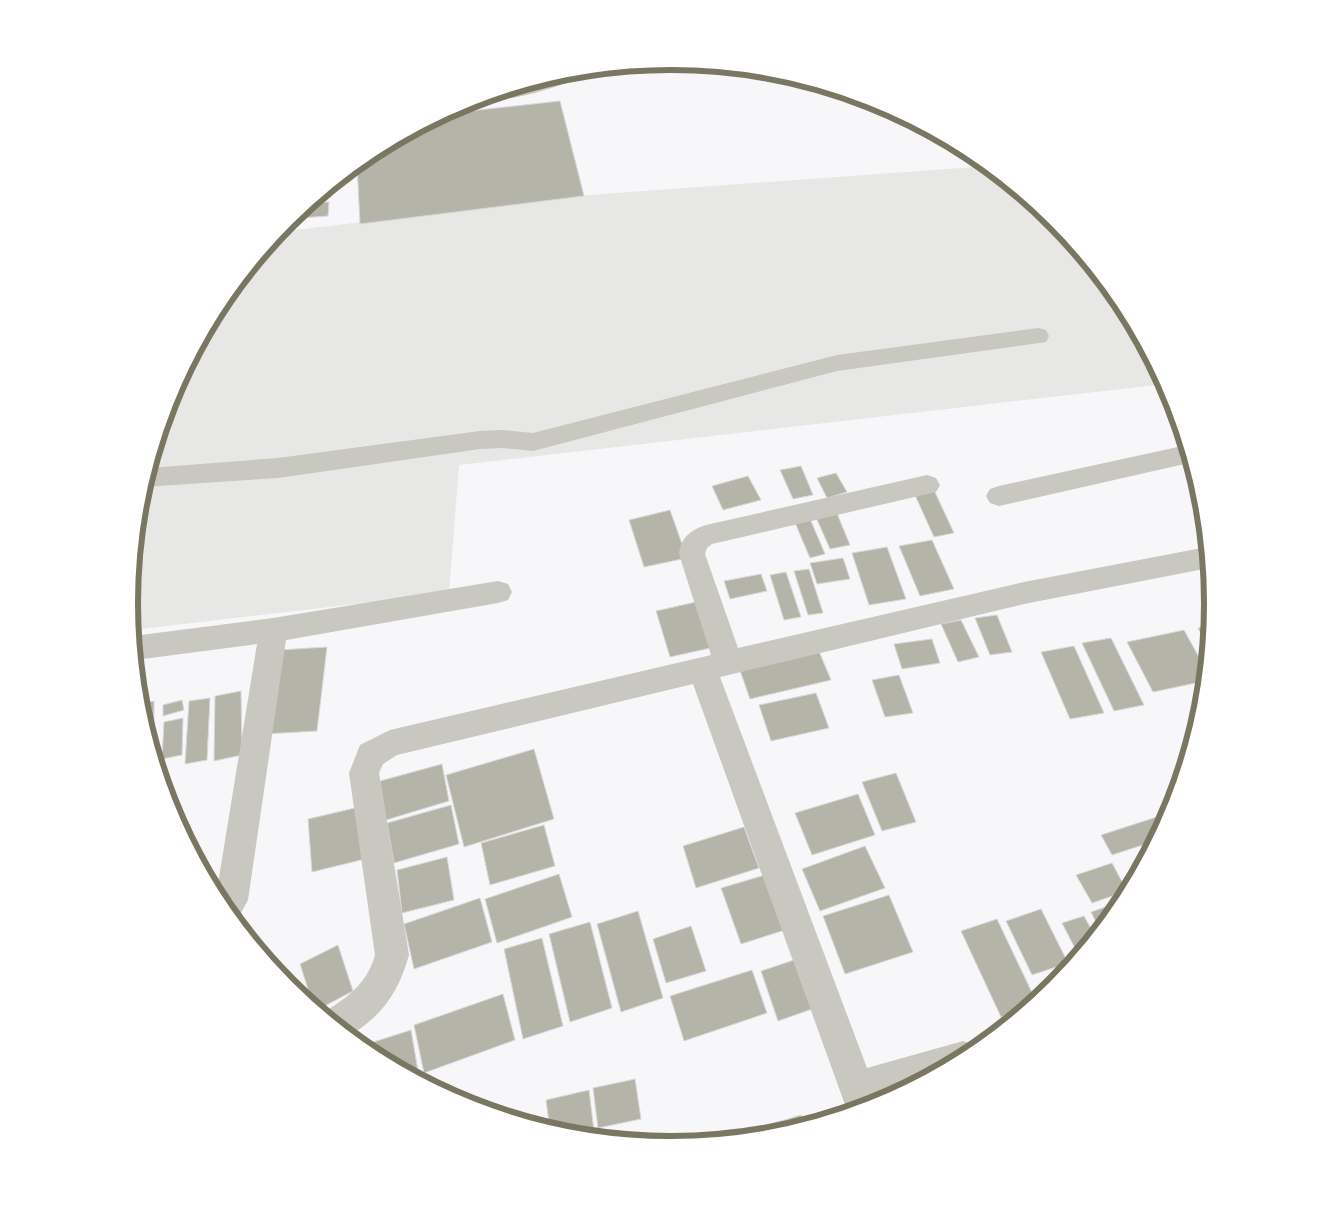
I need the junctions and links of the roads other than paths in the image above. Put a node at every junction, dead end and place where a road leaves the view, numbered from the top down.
1 (1038, 336) dead end
2 (1183, 455) edge
3 (153, 477) edge
4 (926, 485) dead end
5 (999, 496) dead end
6 (1202, 559) edge
7 (498, 592) dead end
8 (273, 630) junction
9 (140, 647) edge
10 (715, 665) junction
11 (230, 902) edge
12 (341, 1021) edge
13 (916, 1076) edge
14 (861, 1098) edge

1 - 3 street
2 - 5 street
4 - 10 street
6 - 10 street
7 - 8 street
8 - 9 street
8 - 11 street
10 - 12 street
10 - 14 street
13 - 14 street

